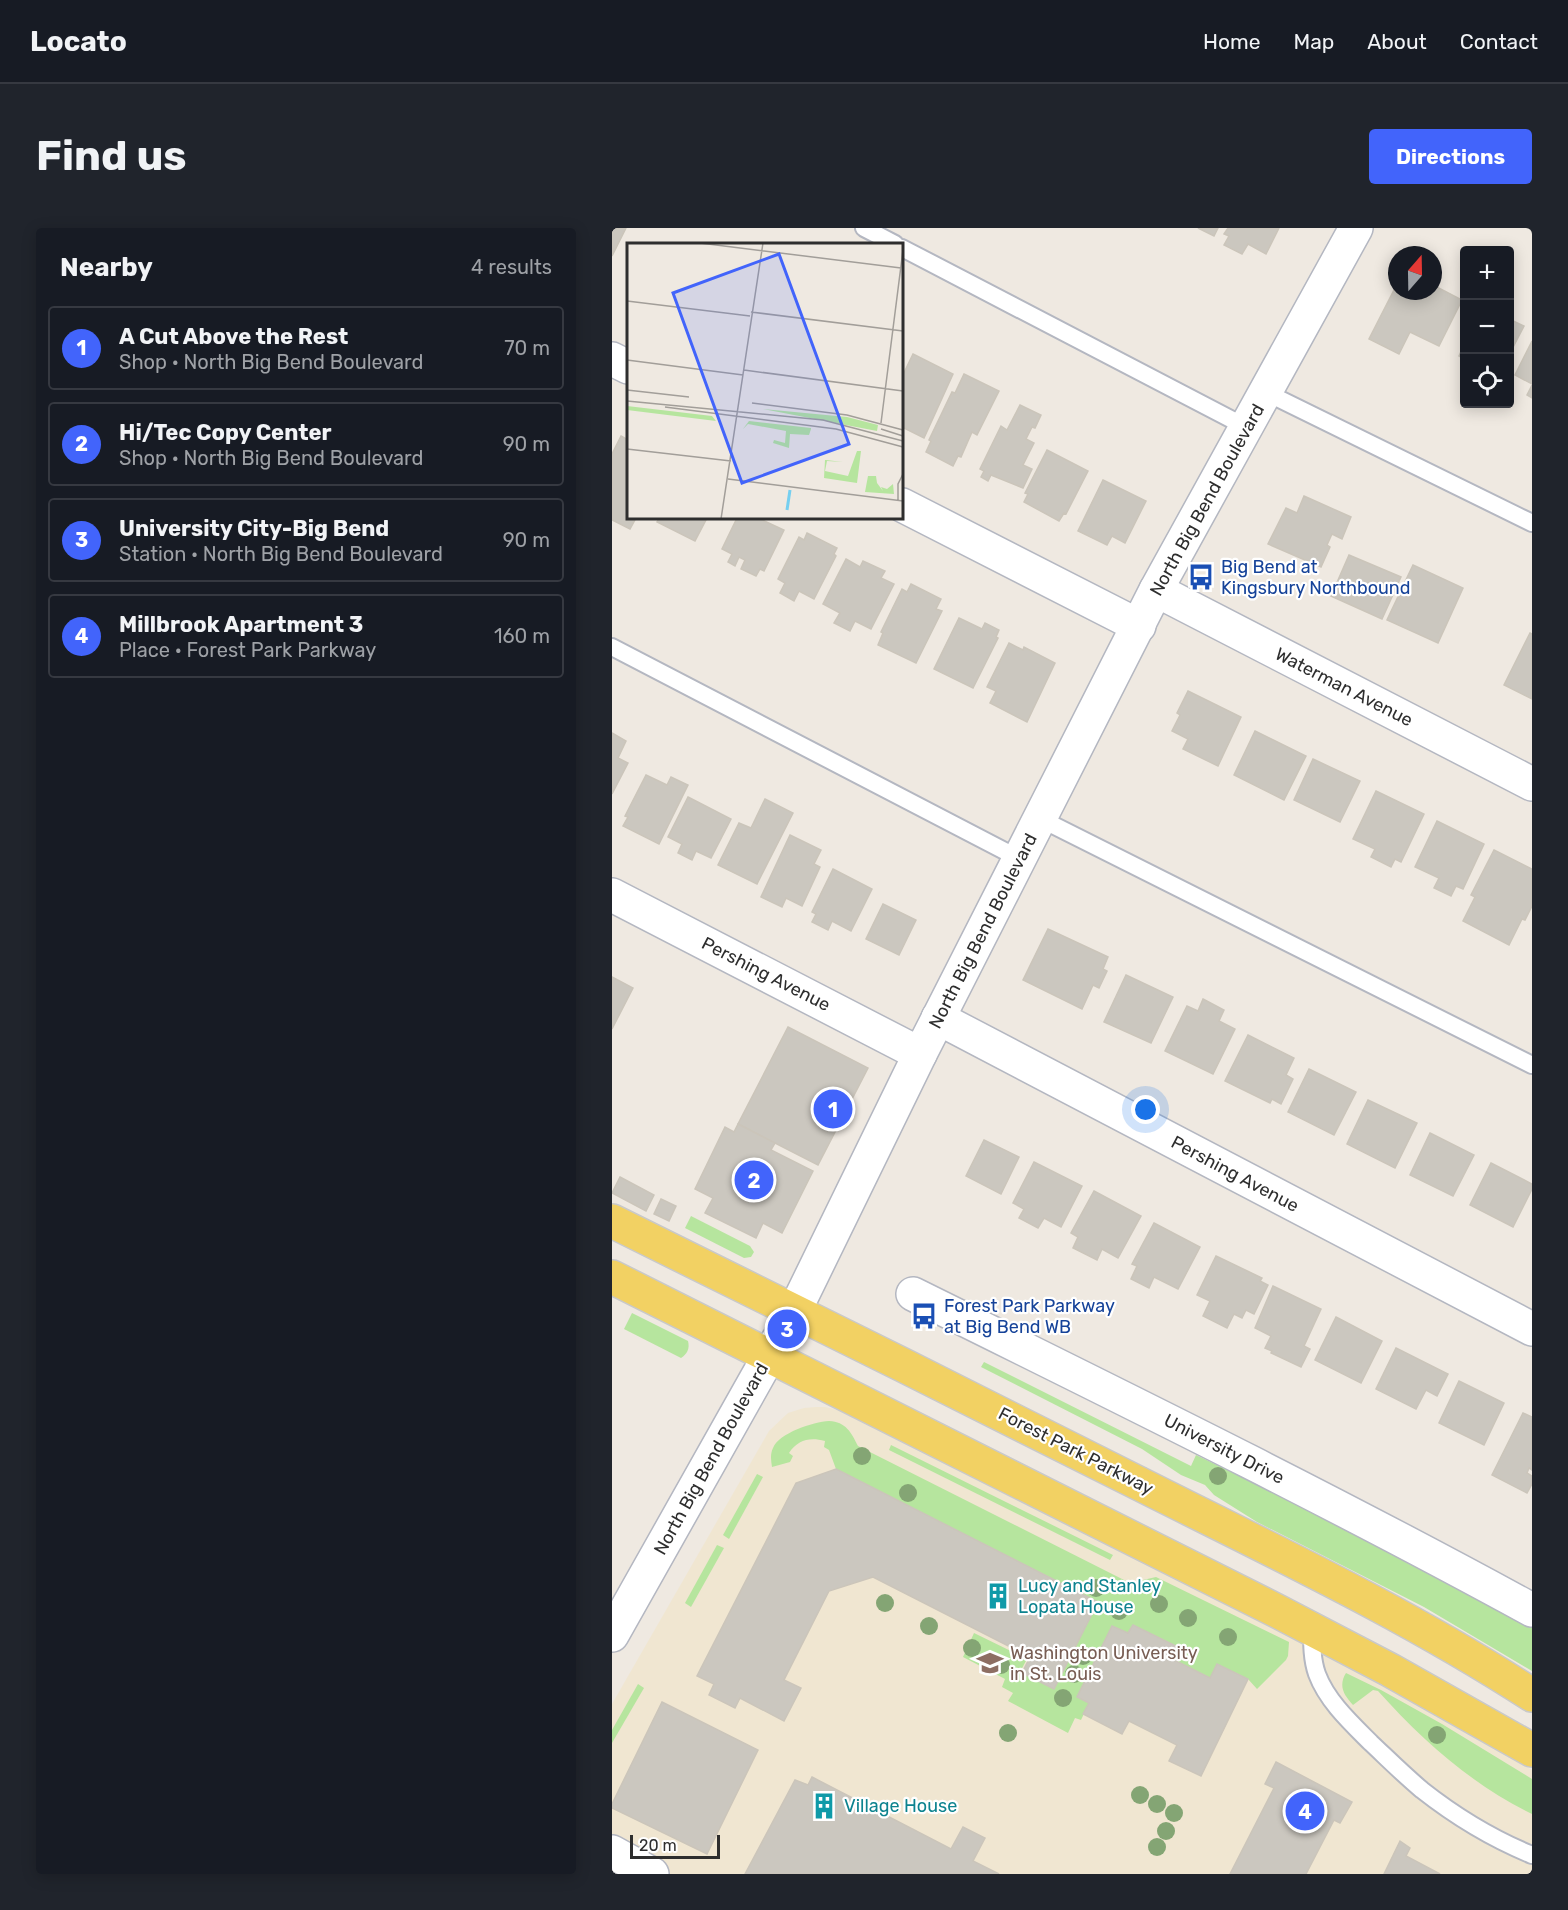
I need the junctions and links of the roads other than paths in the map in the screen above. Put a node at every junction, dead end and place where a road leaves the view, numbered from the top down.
1 (864, 228) edge
2 (1356, 228) edge
3 (893, 243) edge
4 (903, 249) edge
5 (612, 358) edge
6 (627, 366) edge
7 (1265, 392) junction
8 (1246, 427) junction
9 (903, 507) edge
10 (1532, 523) edge
11 (1156, 590) junction
12 (1139, 626) junction
13 (612, 646) edge
14 (1532, 784) edge
15 (1041, 819) junction
16 (1020, 859) junction
17 (612, 895) edge
18 (938, 1018) junction
19 (920, 1054) junction
20 (1532, 1065) edge
21 (612, 1221) edge
22 (612, 1277) edge
23 (913, 1294) dead end
24 (795, 1310) junction
25 (1532, 1329) edge
26 (770, 1355) junction
27 (1532, 1610) edge
28 (1312, 1629) junction
29 (612, 1635) edge
30 (1532, 1695) edge
31 (1532, 1750) edge
32 (612, 1852) edge
33 (1532, 1856) edge
34 (652, 1874) edge

1 - 3 lane
2 - 7 street, North Big Bend Boulevard
4 - 8 lane
5 - 6 street
7 - 8 street, North Big Bend Boulevard
7 - 10 lane
8 - 11 street, North Big Bend Boulevard
9 - 12 street
11 - 12 street, North Big Bend Boulevard
11 - 14 street, Waterman Avenue
12 - 15 street, North Big Bend Boulevard
13 - 16 lane
15 - 16 street, North Big Bend Boulevard
15 - 20 lane
16 - 18 street, North Big Bend Boulevard
17 - 19 street, Pershing Avenue
18 - 19 street, North Big Bend Boulevard
18 - 25 street, Pershing Avenue
19 - 24 street, North Big Bend Boulevard
21 - 24 main road, Forest Park Parkway
22 - 26 main road
23 - 27 street, University Drive
24 - 26 street, North Big Bend Boulevard
24 - 30 main road, Forest Park Parkway
26 - 28 main road
26 - 29 street, North Big Bend Boulevard
28 - 31 main road
28 - 33 lane
32 - 34 street

